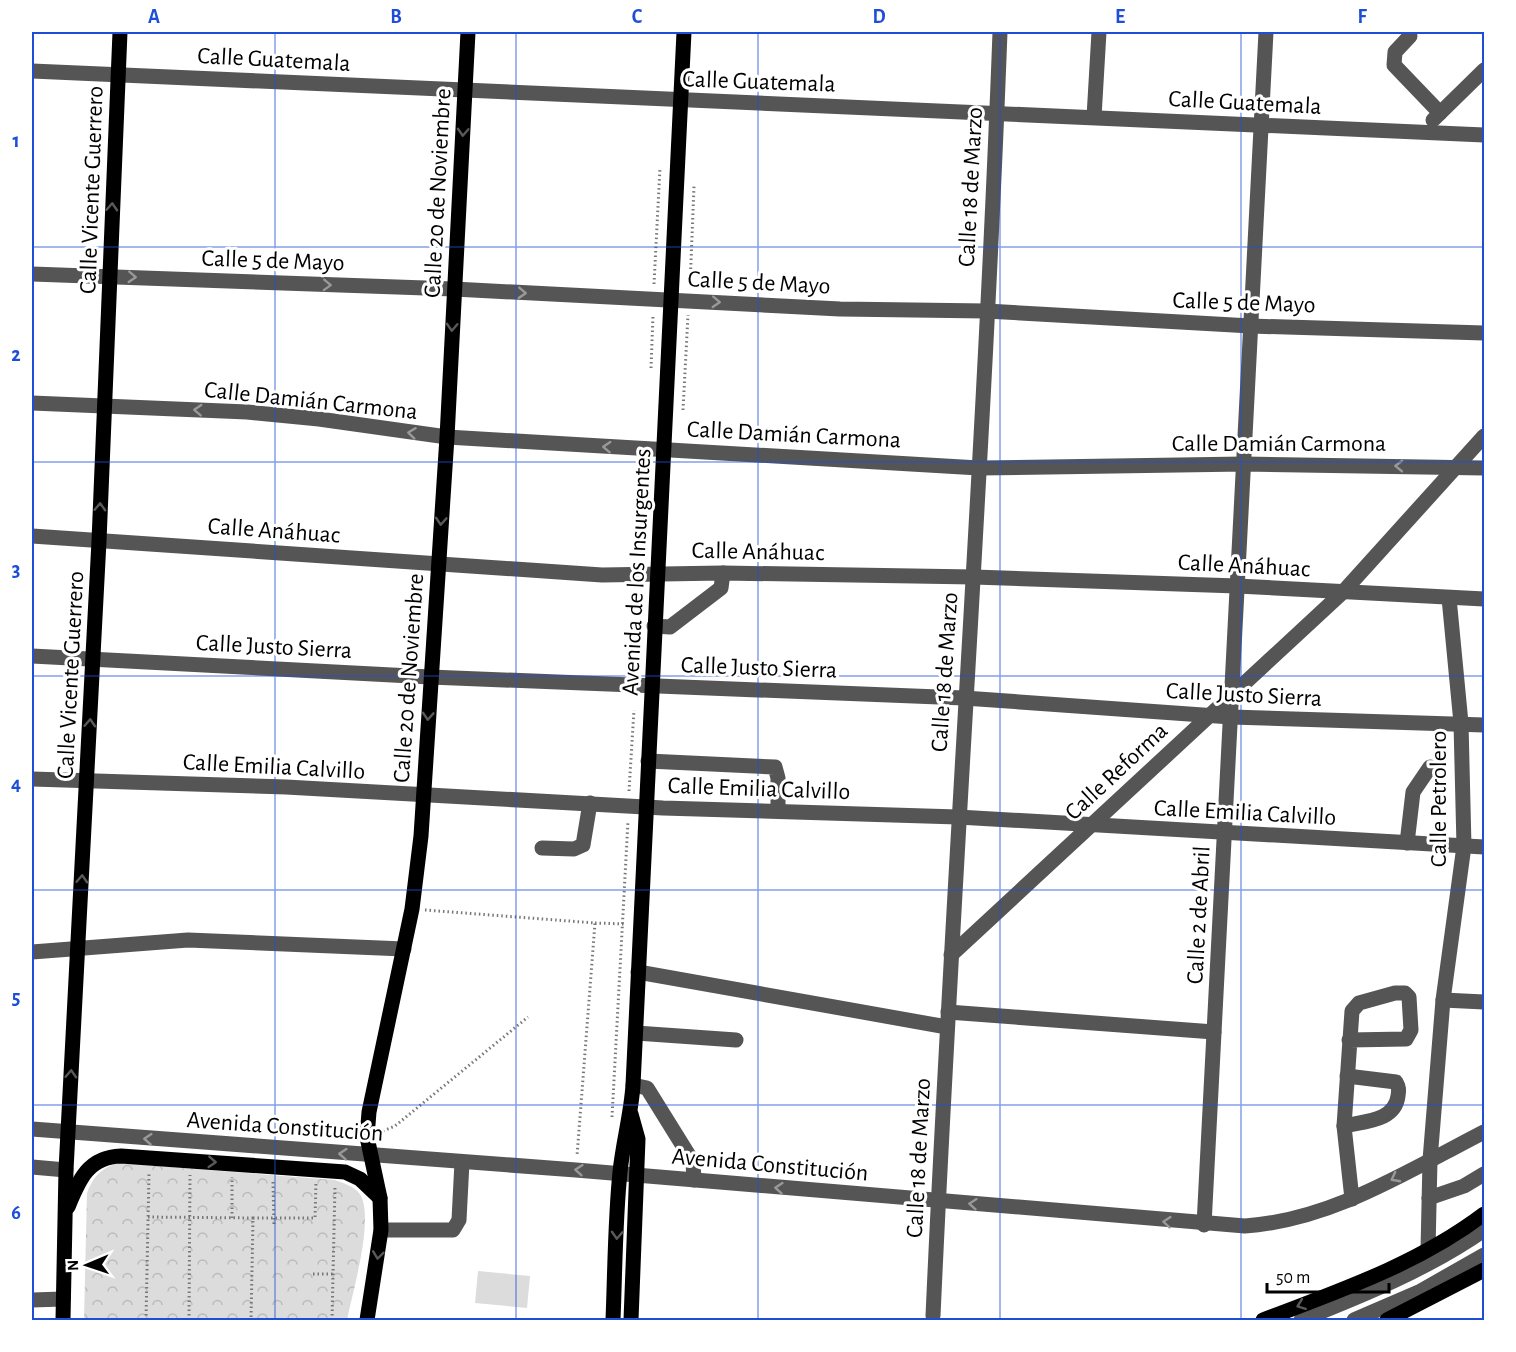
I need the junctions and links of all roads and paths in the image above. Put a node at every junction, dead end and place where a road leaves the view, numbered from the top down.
1 (120, 32) edge
2 (468, 32) edge
3 (684, 32) edge
4 (1000, 32) edge
5 (1099, 32) edge
6 (1266, 32) edge
7 (1410, 36) dead end
8 (1485, 70) edge
9 (32, 71) edge
10 (118, 74) junction
11 (466, 91) junction
12 (681, 100) junction
13 (997, 112) junction
14 (1440, 113) junction
15 (1094, 117) junction
16 (1262, 125) junction
17 (1422, 132) junction
18 (1485, 135) edge
19 (32, 274) edge
20 (109, 276) junction
21 (454, 289) junction
22 (672, 300) junction
23 (986, 311) junction
24 (1251, 326) junction
25 (1485, 333) edge
26 (32, 403) edge
27 (105, 406) junction
28 (1485, 436) edge
29 (447, 437) junction
30 (665, 449) junction
31 (1244, 464) junction
32 (1458, 467) junction
33 (979, 468) junction
34 (1485, 468) edge
35 (32, 536) edge
36 (99, 541) junction
37 (438, 563) junction
38 (723, 573) junction
39 (657, 574) junction
40 (974, 577) junction
41 (1237, 586) junction
42 (1343, 592) junction
43 (1449, 598) junction
44 (1485, 599) edge
45 (654, 626) junction
46 (32, 656) edge
47 (93, 659) junction
48 (430, 677) junction
49 (635, 686) junction
50 (652, 686) junction
51 (1233, 693) junction
52 (964, 698) junction
53 (1207, 716) junction
54 (1231, 717) junction
55 (1461, 723) junction
56 (1485, 725) edge
57 (648, 761) junction
58 (1430, 767) dead end
59 (32, 779) edge
60 (87, 781) junction
61 (423, 797) junction
62 (590, 803) junction
63 (628, 806) junction
64 (645, 807) junction
65 (778, 811) junction
66 (958, 817) junction
67 (1091, 826) junction
68 (1225, 834) junction
69 (1407, 843) junction
70 (1464, 846) junction
71 (1485, 847) edge
72 (542, 848) dead end
73 (412, 909) junction
74 (596, 923) junction
75 (622, 924) junction
76 (640, 924) junction
77 (79, 948) junction
78 (404, 949) junction
79 (32, 952) edge
80 (951, 955) junction
81 (638, 972) junction
82 (1443, 1000) junction
83 (1485, 1002) edge
84 (528, 1017) dead end
85 (948, 1020) junction
86 (1214, 1032) junction
87 (636, 1033) junction
88 (736, 1040) dead end
89 (1349, 1040) junction
90 (1347, 1076) junction
91 (633, 1085) junction
92 (631, 1114) junction
93 (611, 1125) dead end
94 (1344, 1126) junction
95 (32, 1129) edge
96 (68, 1132) junction
97 (1485, 1132) edge
98 (367, 1137) junction
99 (370, 1156) junction
100 (1430, 1160) junction
101 (462, 1162) junction
102 (150, 1166) dead end
103 (32, 1167) edge
104 (190, 1169) dead end
105 (66, 1170) junction
106 (576, 1170) junction
107 (232, 1172) dead end
108 (620, 1173) junction
109 (1485, 1174) edge
110 (637, 1175) junction
111 (273, 1176) dead end
112 (316, 1179) dead end
113 (335, 1180) dead end
114 (693, 1180) junction
115 (380, 1198) junction
116 (1429, 1198) junction
117 (1352, 1199) junction
118 (938, 1201) junction
119 (1485, 1214) edge
120 (148, 1217) junction
121 (190, 1217) junction
122 (64, 1218) junction
123 (232, 1218) junction
124 (253, 1218) junction
125 (273, 1218) junction
126 (273, 1225) dead end
127 (1204, 1225) junction
128 (381, 1230) junction
129 (1485, 1230) edge
130 (1428, 1250) junction
131 (1485, 1255) edge
132 (1485, 1270) edge
133 (312, 1274) dead end
134 (333, 1274) junction
135 (63, 1299) junction
136 (32, 1300) edge
137 (933, 1316) dead end
138 (63, 1320) edge
139 (146, 1320) edge
140 (189, 1320) edge
141 (252, 1320) edge
142 (332, 1320) edge
143 (367, 1320) edge
144 (613, 1320) edge
145 (631, 1320) edge
146 (1263, 1320) edge
147 (1301, 1320) edge
148 (1354, 1320) edge
149 (1388, 1320) edge

1 - 10 main road, Calle Vicente Guerrero
2 - 11 main road, Calle 20 de Noviembre
3 - 12 main road, Avenida de los Insurgentes
4 - 13 street, Calle 18 de Marzo
5 - 15 street
6 - 16 street, Calle 2 de Abril
7 - 14 street
8 - 14 street
9 - 10 street, Calle Guatemala
10 - 11 street, Calle Guatemala
20 -> 10 main road, Calle Vicente Guerrero
11 - 12 street, Calle Guatemala
11 -> 21 main road, Calle 20 de Noviembre
12 - 13 street, Calle Guatemala
12 - 22 main road, Avenida de los Insurgentes
13 - 15 street, Calle Guatemala
13 - 23 street, Calle 18 de Marzo
14 - 17 street
15 - 16 street, Calle Guatemala
16 - 17 street, Calle Guatemala
16 - 24 street, Calle 2 de Abril
17 - 18 street, Calle Guatemala
19 - 20 street, Calle 5 de Mayo
20 -> 21 street, Calle 5 de Mayo
20 - 27 main road, Calle Vicente Guerrero
21 -> 22 street, Calle 5 de Mayo
21 -> 29 main road, Calle 20 de Noviembre
22 -> 23 street, Calle 5 de Mayo
22 - 30 main road, Avenida de los Insurgentes
23 - 24 street, Calle 5 de Mayo
23 - 33 street, Calle 18 de Marzo
24 - 25 street, Calle 5 de Mayo
24 - 31 street, Calle 2 de Abril
26 - 27 street, Calle Damián Carmona
29 -> 27 street, Calle Damián Carmona
36 -> 27 main road, Calle Vicente Guerrero
28 - 32 street, Calle Reforma
30 -> 29 street, Calle Damián Carmona
29 -> 37 main road, Calle 20 de Noviembre
30 - 33 street, Calle Damián Carmona
30 - 39 main road, Avenida de los Insurgentes
32 -> 31 street, Calle Damián Carmona
31 - 33 street, Calle Damián Carmona
31 - 41 street, Calle 2 de Abril
32 - 34 street, Calle Damián Carmona
32 - 42 street, Calle Reforma
33 - 40 street, Calle 18 de Marzo
35 - 36 street, Calle Anáhuac
36 - 37 street, Calle Anáhuac
36 - 47 main road, Calle Vicente Guerrero
37 - 39 street, Calle Anáhuac
37 - 48 main road, Calle 20 de Noviembre
38 - 39 street, Calle Anáhuac
38 - 40 street, Calle Anáhuac
38 - 45 street
39 - 45 main road, Avenida de los Insurgentes
40 - 41 street, Calle Anáhuac
40 - 52 street, Calle 18 de Marzo
41 - 42 street, Calle Anáhuac
41 - 51 street, Calle 2 de Abril
42 - 43 street, Calle Anáhuac
42 - 51 street, Calle Reforma
43 - 44 street, Calle Anáhuac
43 - 55 street, Calle Petrolero
45 - 50 main road, Avenida de los Insurgentes
46 - 47 street, Calle Justo Sierra
47 - 48 street, Calle Justo Sierra
60 -> 47 main road, Calle Vicente Guerrero
48 - 49 street, Calle Justo Sierra
48 -> 61 main road, Calle 20 de Noviembre
49 - 50 street, Calle Justo Sierra
49 - 63 path
50 - 52 street, Calle Justo Sierra
50 - 57 main road, Avenida de los Insurgentes
51 - 53 street, Calle Reforma
51 - 54 street, Calle 2 de Abril
52 - 53 street, Calle Justo Sierra
52 - 66 street, Calle 18 de Marzo
53 - 54 street, Calle Justo Sierra
53 - 67 street, Calle Reforma
54 - 55 street, Calle Justo Sierra
54 - 68 street, Calle 2 de Abril
55 - 56 street, Calle Justo Sierra
55 - 70 street, Calle Petrolero
57 - 64 main road, Avenida de los Insurgentes
57 - 65 street
58 - 69 street
59 - 60 street, Calle Emilia Calvillo
60 - 61 street, Calle Emilia Calvillo
77 -> 60 main road, Calle Vicente Guerrero
61 - 62 street, Calle Emilia Calvillo
61 - 73 main road, Calle 20 de Noviembre
62 - 63 street, Calle Emilia Calvillo
62 - 72 street
63 - 64 street, Calle Emilia Calvillo
63 - 75 path
64 - 65 street, Calle Emilia Calvillo
64 - 76 main road, Avenida de los Insurgentes
65 - 66 street, Calle Emilia Calvillo
66 - 67 street, Calle Emilia Calvillo
66 - 80 street, Calle 18 de Marzo
67 - 68 street, Calle Emilia Calvillo
67 - 80 street, Calle Reforma
68 - 69 street, Calle Emilia Calvillo
68 - 86 street, Calle 2 de Abril
69 - 70 street, Calle Emilia Calvillo
70 - 71 street, Calle Emilia Calvillo
70 - 82 street, Calle Petrolero
73 - 74 path
73 - 78 main road, Calle 20 de Noviembre
74 - 75 path
74 - 106 path
75 - 76 path
75 - 93 path
76 - 81 main road, Avenida de los Insurgentes
77 - 78 street
77 - 79 street
96 -> 77 main road, Calle Vicente Guerrero
78 - 98 main road, Calle 20 de Noviembre
80 - 85 street, Calle 18 de Marzo
81 - 85 street
81 - 87 main road, Avenida de los Insurgentes
82 - 83 street
82 - 100 street, Calle Petrolero
84 - 98 path
85 - 86 street
85 - 118 street, Calle 18 de Marzo
86 - 127 street, Calle 2 de Abril
87 - 88 street
87 - 91 main road, Avenida de los Insurgentes
89 - 89 street
89 - 90 street
90 - 94 street
90 - 94 street
91 - 92 main road, Avenida de los Insurgentes
91 - 114 street
92 - 108 main road, Avenida de los Insurgentes
92 - 110 main road, Avenida de los Insurgentes
94 - 117 street
95 - 96 street, Avenida Constitución
99 -> 96 street, Avenida Constitución
96 - 105 main road, Calle Vicente Guerrero
97 - 100 street, Avenida Constitución
98 - 99 main road, Calle 20 de Noviembre
99 - 101 street, Avenida Constitución
99 - 115 main road, Calle 20 de Noviembre
100 - 116 street, Calle Petrolero
100 -> 117 street, Avenida Constitución
101 - 106 street, Avenida Constitución
101 - 128 street
102 - 120 path
103 - 105 street
104 - 121 path
105 - 122 main road, Calle Vicente Guerrero
108 -> 106 street, Avenida Constitución
107 - 123 path
108 - 110 street, Avenida Constitución
108 -> 144 main road, Avenida de los Insurgentes
109 - 116 street
110 - 114 street, Avenida Constitución
110 - 145 main road, Avenida de los Insurgentes
111 - 125 path
112 - 125 path
113 - 134 path
118 -> 114 street, Avenida Constitución
122 -> 115 main road
115 - 128 main road, Calle 20 de Noviembre
116 - 130 street, Calle Petrolero
117 - 127 street, Avenida Constitución
127 -> 118 street, Avenida Constitución
118 - 137 street, Calle 18 de Marzo
119 - 130 main road
120 - 121 path
120 - 139 path
121 - 123 path
121 - 140 path
122 - 135 main road, Calle Vicente Guerrero
123 - 124 path
124 - 125 path
124 - 141 path
125 - 126 path
128 -> 143 main road, Calle 20 de Noviembre
129 - 147 street
130 -> 146 main road
131 - 148 street
132 - 149 main road
133 - 134 path
134 - 142 path
135 - 136 street
135 - 138 main road, Calle Vicente Guerrero

